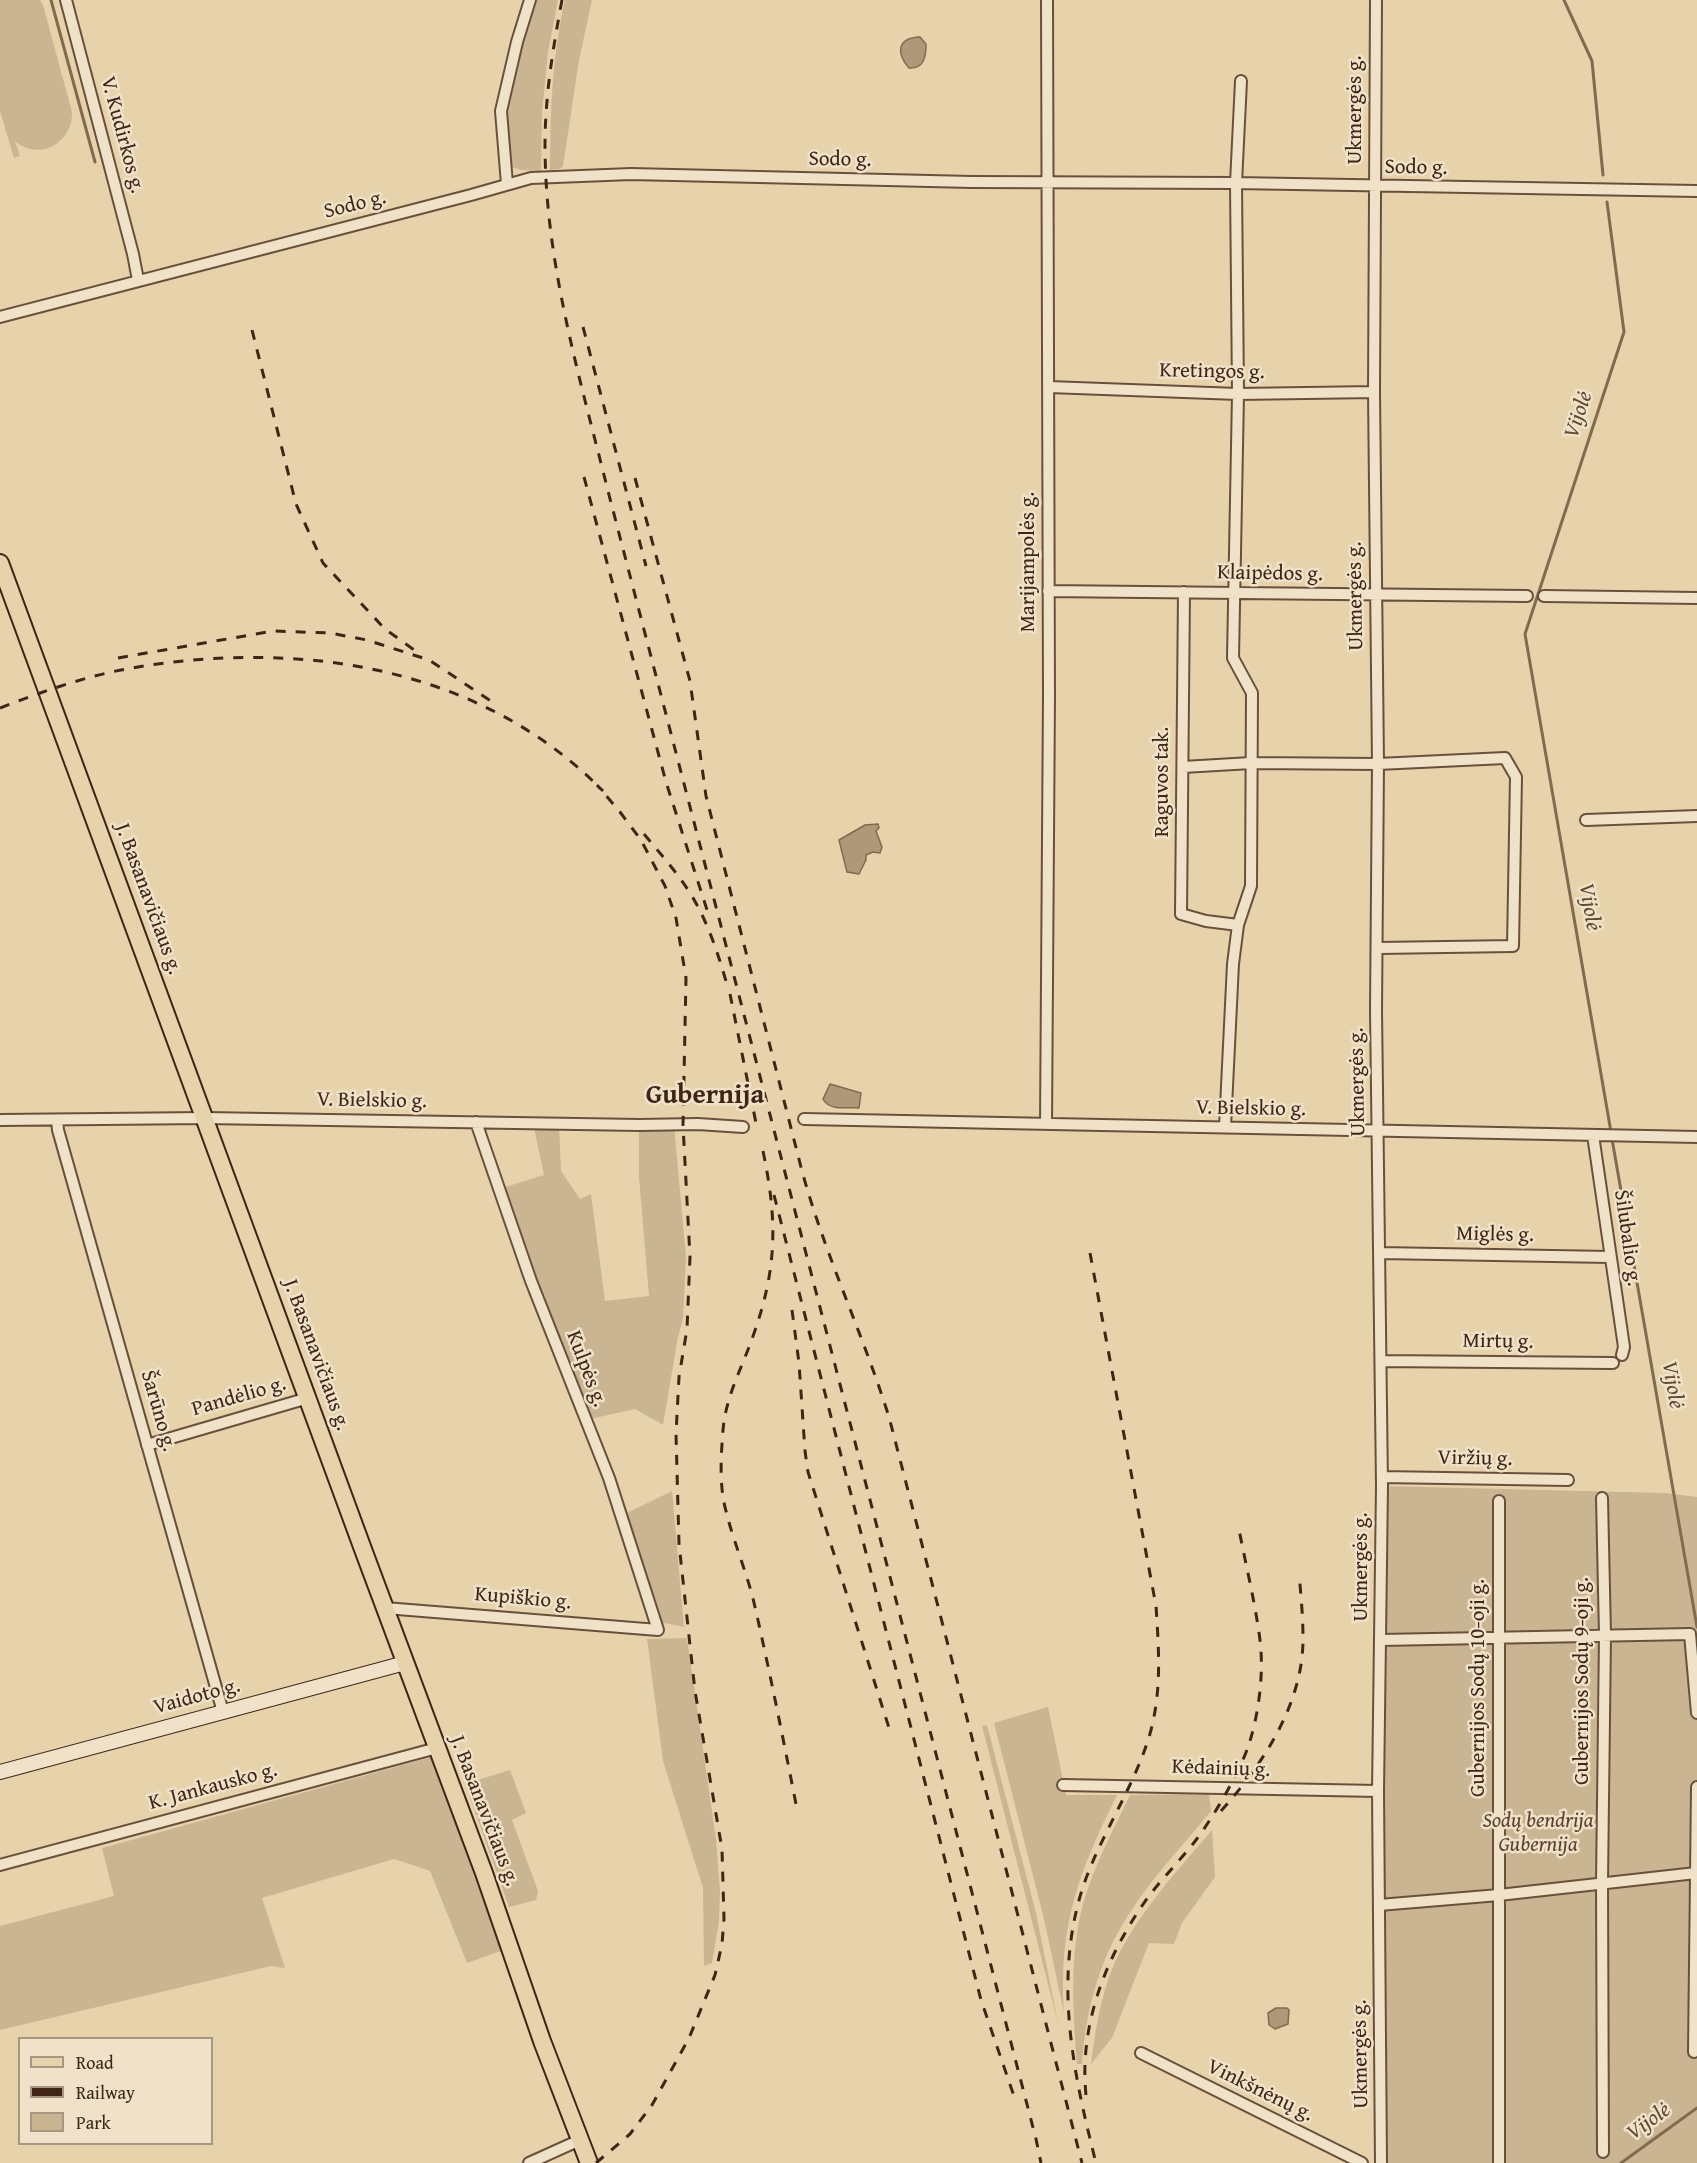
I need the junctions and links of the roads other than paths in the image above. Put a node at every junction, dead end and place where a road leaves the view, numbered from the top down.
1 (66, 0) edge
2 (530, 0) edge
3 (1047, 0) edge
4 (1376, 0) edge
5 (1241, 81) dead end
6 (1047, 182) junction
7 (1236, 183) junction
8 (507, 184) junction
9 (1376, 187) junction
10 (1697, 192) edge
11 (138, 280) junction
12 (0, 317) edge
13 (1049, 387) junction
14 (1374, 392) junction
15 (1238, 394) junction
16 (0, 563) edge
17 (1048, 591) junction
18 (1184, 592) junction
19 (1233, 593) junction
20 (1375, 594) junction
21 (1527, 596) dead end
22 (1544, 596) dead end
23 (1697, 598) edge
24 (1251, 763) junction
25 (1378, 764) junction
26 (1183, 767) junction
27 (1697, 816) edge
28 (1587, 820) dead end
29 (1238, 925) junction
30 (1378, 948) junction
31 (206, 1118) junction
32 (804, 1119) dead end
33 (0, 1120) edge
34 (57, 1120) junction
35 (476, 1122) junction
36 (1046, 1124) junction
37 (742, 1126) dead end
38 (1225, 1127) junction
39 (1379, 1131) junction
40 (1598, 1135) junction
41 (1697, 1137) edge
42 (1380, 1253) junction
43 (1610, 1257) junction
44 (1623, 1351) dead end
45 (1381, 1361) junction
46 (1614, 1363) dead end
47 (308, 1398) junction
48 (147, 1445) junction
49 (1382, 1477) junction
50 (1568, 1480) dead end
51 (1602, 1498) dead end
52 (1499, 1501) dead end
53 (385, 1608) junction
54 (658, 1630) joint
55 (1605, 1635) junction
56 (1499, 1636) junction
57 (1381, 1640) junction
58 (405, 1662) junction
59 (223, 1712) junction
60 (1697, 1713) edge
61 (437, 1748) junction
62 (0, 1772) edge
63 (1063, 1785) dead end
64 (1697, 1787) edge
65 (1378, 1791) junction
66 (0, 1865) edge
67 (1696, 1873) edge
68 (1602, 1882) junction
69 (1499, 1895) junction
70 (1379, 1905) junction
71 (1694, 2052) dead end
72 (1141, 2053) dead end
73 (580, 2140) junction
74 (1603, 2152) dead end
75 (529, 2163) edge
76 (589, 2163) edge
77 (1362, 2163) edge
78 (1381, 2163) edge
79 (1499, 2163) edge

1 - 11 street, V. Kudirkos g.
2 - 8 street
3 - 6 street, Marijampolės g.
4 - 9 street, Ukmergės g.
5 - 7 street
6 - 7 street, Sodo g.
6 - 8 street, Sodo g.
6 - 13 street, Marijampolės g.
7 - 9 street, Sodo g.
7 - 15 street
8 - 11 street, Sodo g.
9 - 10 street, Sodo g.
9 - 14 street, Ukmergės g.
11 - 12 street, Sodo g.
13 - 15 street, Kretingos g.
13 - 17 street, Marijampolės g.
14 - 15 street, Kretingos g.
14 - 20 street, Ukmergės g.
15 - 19 street
16 - 31 main road, J. Basanavičiaus g.
17 - 18 street, Klaipėdos g.
17 - 36 street, Marijampolės g.
18 - 19 street, Klaipėdos g.
18 - 26 street, Raguvos tak.
19 - 20 street, Klaipėdos g.
19 - 24 street
20 - 21 street, Klaipėdos g.
20 - 25 street, Ukmergės g.
22 - 23 street
24 - 25 street
24 - 26 street
24 - 29 street
25 - 30 street, Ukmergės g.
25 - 30 street
26 - 29 street, Raguvos tak.
27 - 28 street
29 - 38 street
30 - 39 street, Ukmergės g.
31 - 34 street, V. Bielskio g.
31 - 35 street, V. Bielskio g.
31 - 47 main road, J. Basanavičiaus g.
32 - 36 street, V. Bielskio g.
33 - 34 street, V. Bielskio g.
34 - 48 street, Šarūno g.
35 - 37 street, V. Bielskio g.
35 - 54 street, Kulpės g.
36 - 38 street, V. Bielskio g.
38 - 39 street, V. Bielskio g.
39 - 40 street, V. Bielskio g.
39 - 42 street, Ukmergės g.
40 - 41 street, V. Bielskio g.
40 - 43 street, Šilubalio g.
42 - 43 street, Miglės g.
42 - 45 street, Ukmergės g.
43 - 44 street, Šilubalio g.
45 - 46 street, Mirtų g.
45 - 49 street, Ukmergės g.
47 - 48 street, Pandėlio g.
47 - 53 main road, J. Basanavičiaus g.
48 - 59 street, Šarūno g.
49 - 50 street, Viržių g.
49 - 57 street, Ukmergės g.
51 - 55 street, Gubernijos Sodų 9-oji g.
52 - 56 street, Gubernijos Sodų 10-oji g.
53 - 54 street, Kupiškio g.
53 - 58 main road, J. Basanavičiaus g.
55 - 56 street
55 - 60 street
55 - 68 street, Gubernijos Sodų 9-oji g.
56 - 57 street
56 - 69 street, Gubernijos Sodų 10-oji g.
57 - 65 street, Ukmergės g.
58 - 59 main road, Vaidoto g.
58 - 61 main road, J. Basanavičiaus g.
59 - 62 main road, Vaidoto g.
61 - 66 street, K. Jankausko g.
61 - 73 main road, J. Basanavičiaus g.
63 - 65 street, Kėdainių g.
64 - 67 street
65 - 70 street, Ukmergės g.
67 - 68 street
67 - 71 street
68 - 69 street
68 - 74 street, Gubernijos Sodų 9-oji g.
69 - 70 street
69 - 79 street, Gubernijos Sodų 10-oji g.
70 - 78 street, Ukmergės g.
72 - 77 street, Vinkšnėnų g.
73 - 75 street
73 - 76 main road, J. Basanavičiaus g.

